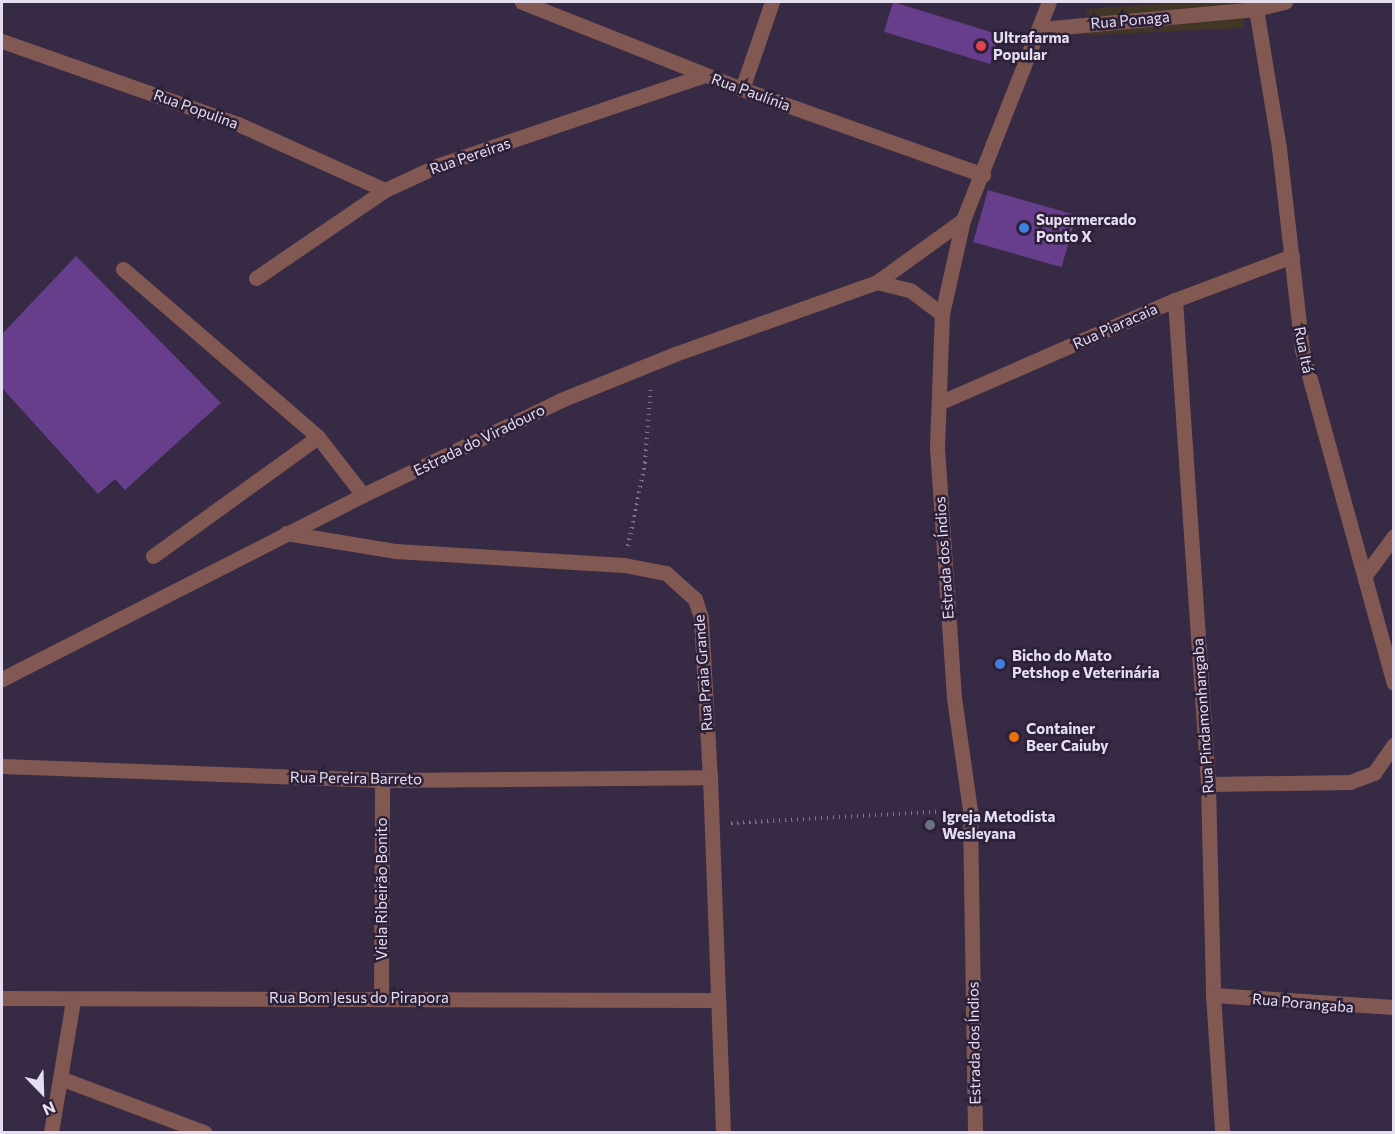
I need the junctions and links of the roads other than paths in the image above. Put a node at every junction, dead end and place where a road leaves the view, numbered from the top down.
1 (522, 2) edge
2 (772, 2) edge
3 (1049, 2) edge
4 (1285, 2) edge
5 (1256, 9) junction
6 (1041, 29) junction
7 (2, 41) edge
8 (705, 75) junction
9 (742, 89) junction
10 (983, 175) junction
11 (385, 190) junction
12 (963, 220) junction
13 (1292, 256) junction
14 (123, 269) dead end
15 (256, 278) dead end
16 (876, 282) junction
17 (1175, 300) junction
18 (942, 314) junction
19 (941, 402) junction
20 (318, 437) junction
21 (363, 495) junction
22 (286, 533) junction
23 (1394, 536) edge
24 (153, 556) dead end
25 (1366, 574) junction
26 (2, 679) edge
27 (1394, 682) edge
28 (1394, 744) edge
29 (2, 766) edge
30 (710, 777) junction
31 (382, 780) junction
32 (1208, 784) junction
33 (1213, 995) junction
34 (2, 998) edge
35 (381, 998) junction
36 (717, 1000) junction
37 (73, 1001) junction
38 (1394, 1007) edge
39 (60, 1078) junction
40 (51, 1132) edge
41 (204, 1132) edge
42 (723, 1132) edge
43 (975, 1132) edge
44 (1222, 1132) edge

1 - 8 street, Rua Paulínia
2 - 9 street
3 - 6 street, Estrada dos Índios
4 - 5 street, Rua Ponaga
5 - 6 street, Rua Ponaga
5 - 13 street, Rua Itá
6 - 10 street, Estrada dos Índios
7 - 11 street, Rua Populina
8 - 9 street, Rua Paulínia
8 - 11 street, Rua Pereiras
9 - 10 street, Rua Paulínia
10 - 12 street, Estrada dos Índios
11 - 15 street, Rua Pereiras
12 - 16 street, Estrada do Viradouro
12 - 18 street, Estrada dos Índios
13 - 17 street, Rua Piaracaia
13 - 25 street, Rua Itá
14 - 20 street
16 - 18 street
16 - 21 street, Estrada do Viradouro
17 - 19 street, Rua Piaracaia
17 - 32 street, Rua Pindamonhangaba
18 - 19 street, Estrada dos Índios
19 - 43 street, Estrada dos Índios
20 - 21 street
20 - 24 street
21 - 22 street, Estrada do Viradouro
22 - 26 street, Estrada do Viradouro
22 - 30 street, Rua Praia Grande
23 - 25 street
25 - 27 street, Rua Itá
28 - 32 street
29 - 31 street, Rua Pereira Barreto
30 - 31 street, Rua Pereira Barreto
30 - 36 street, Rua Praia Grande
31 - 35 street, Viela Ribeirão Bonito
32 - 33 street, Rua Pindamonhangaba
33 - 38 street, Rua Porangaba
33 - 44 street, Rua Pindamonhangaba
34 - 37 street, Rua Bom Jesus do Pirapora
35 - 36 street, Rua Bom Jesus do Pirapora
35 - 37 street, Rua Bom Jesus do Pirapora
36 - 42 street, Rua Praia Grande
37 - 39 street
39 - 40 street
39 - 41 street

